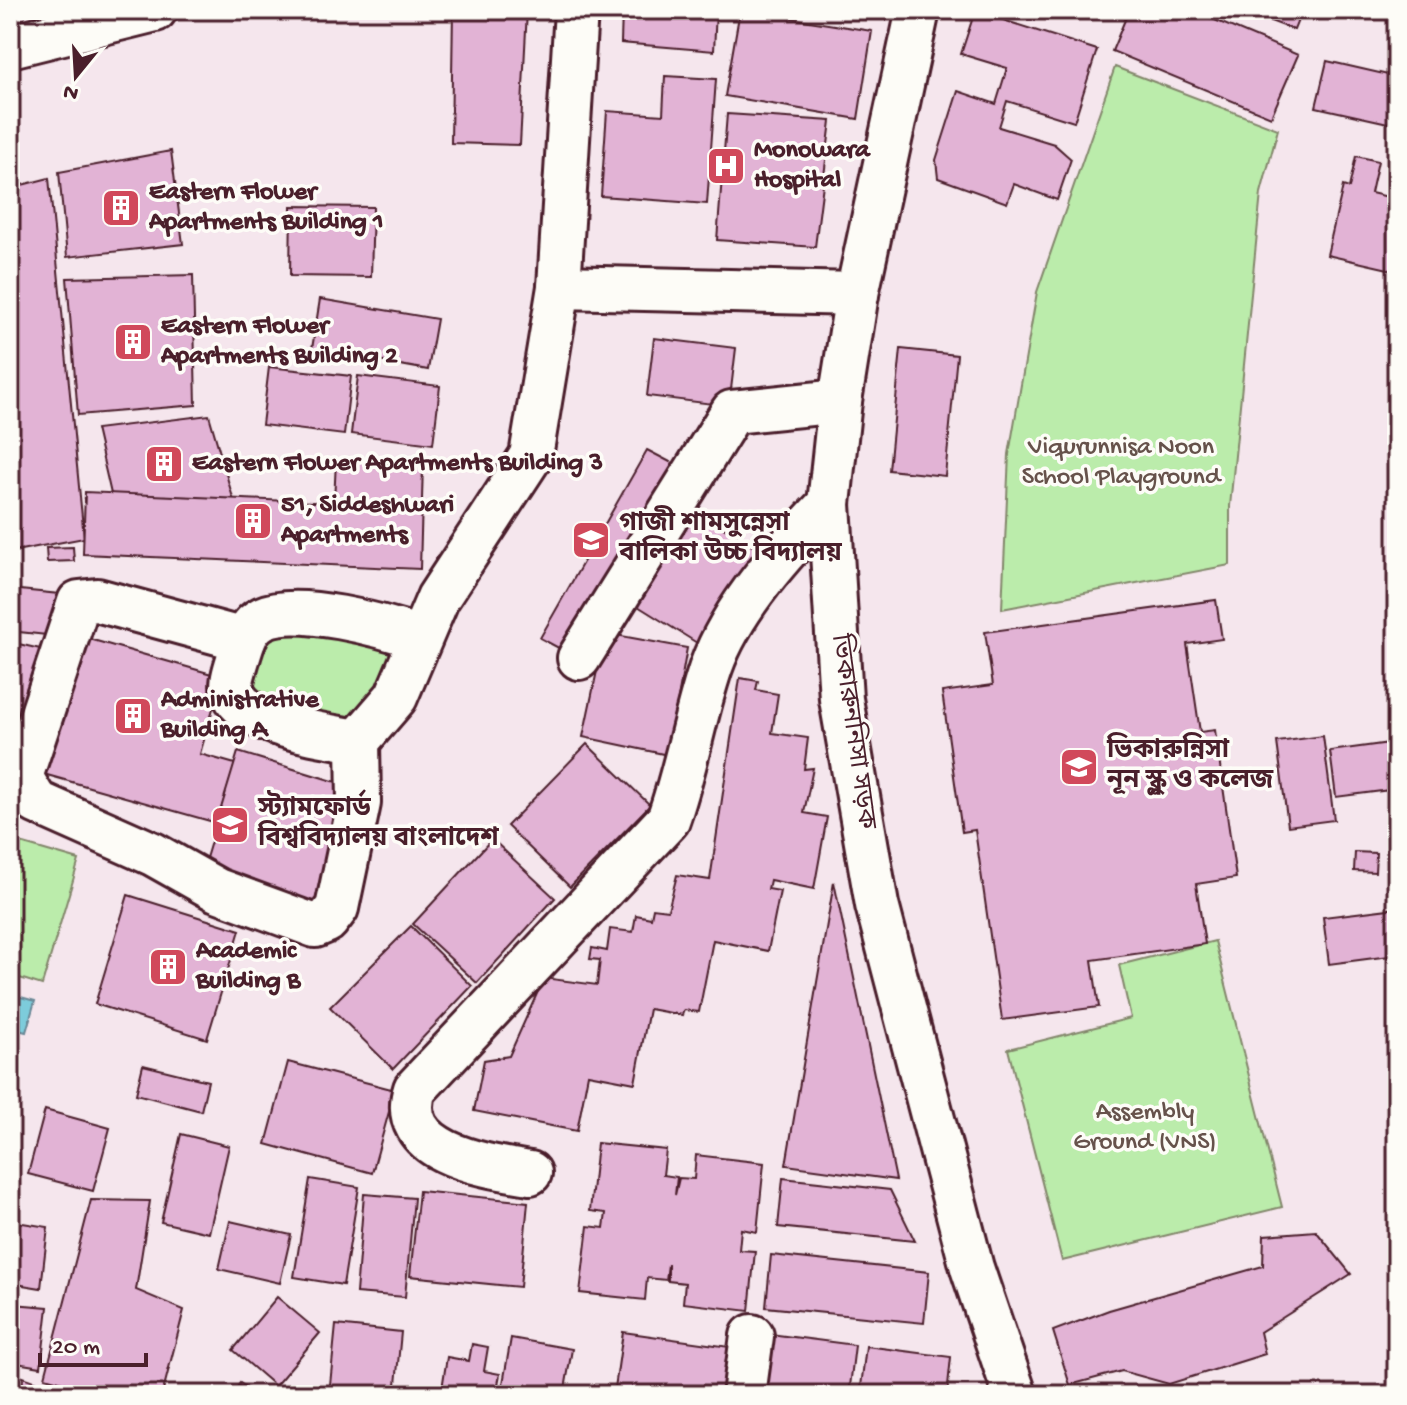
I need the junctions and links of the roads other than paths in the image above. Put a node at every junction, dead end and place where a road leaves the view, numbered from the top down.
1 (155, 10) edge
2 (576, 10) edge
3 (918, 10) edge
4 (10, 46) edge
5 (559, 287) junction
6 (857, 294) junction
7 (840, 401) junction
8 (829, 504) junction
9 (419, 638) junction
10 (244, 640) junction
11 (579, 658) dead end
12 (358, 741) junction
13 (530, 1173) dead end
14 (752, 1336) dead end
15 (744, 1395) edge
16 (1015, 1395) edge

1 - 4 street
2 - 5 street
3 - 6 street, ভিকারুননিসা সড়ক
5 - 6 street
5 - 9 street
6 - 7 street, ভিকারুননিসা সড়ক
7 - 8 street, ভিকারুননিসা সড়ক
7 - 11 street
8 - 13 street
8 - 16 street, ভিকারুননিসা সড়ক
9 - 10 street
9 - 12 street
10 - 12 street
10 - 12 street
14 - 15 street

